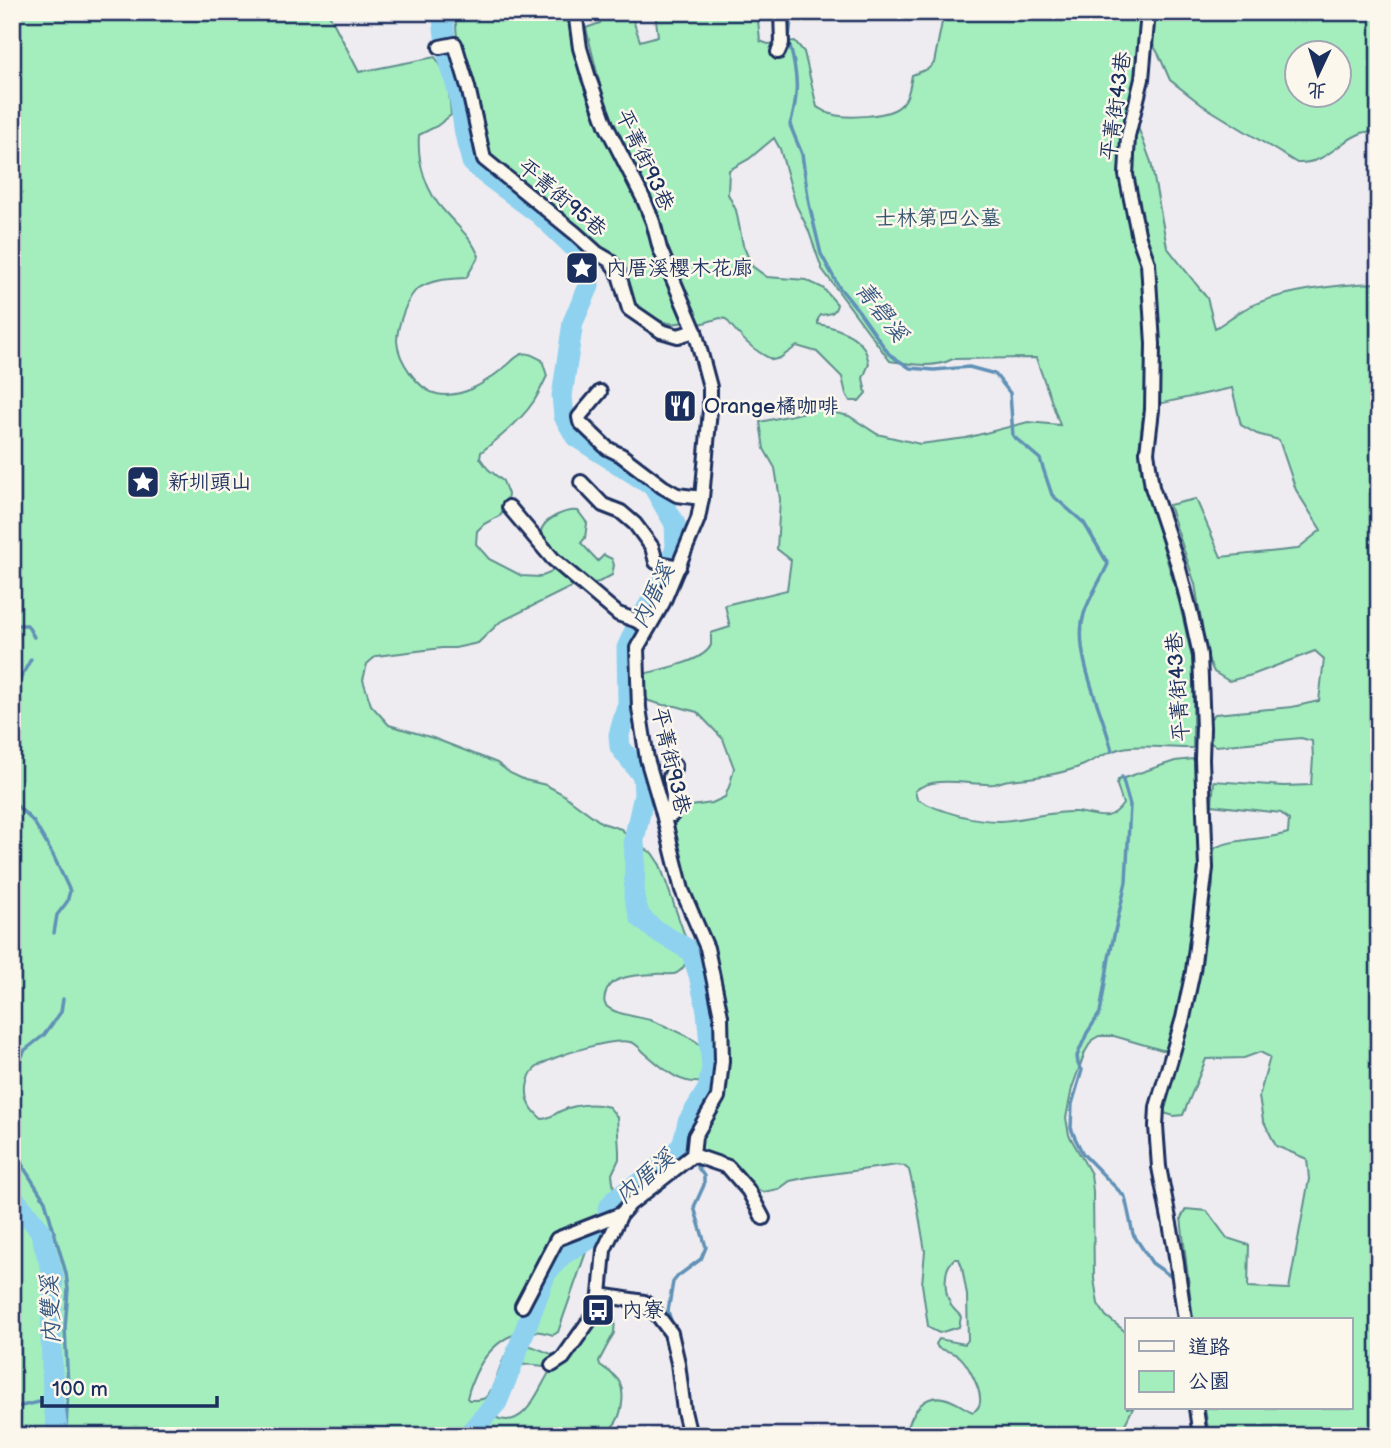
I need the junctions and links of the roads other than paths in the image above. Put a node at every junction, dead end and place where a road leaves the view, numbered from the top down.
1 (575, 12) edge
2 (781, 12) edge
3 (1148, 12) edge
4 (440, 47) dead end
5 (778, 52) dead end
6 (695, 331) junction
7 (600, 392) dead end
8 (580, 488) dead end
9 (702, 498) junction
10 (509, 507) dead end
11 (679, 568) junction
12 (648, 627) junction
13 (675, 766) dead end
14 (662, 810) junction
15 (693, 1155) junction
16 (621, 1214) junction
17 (763, 1218) dead end
18 (600, 1295) junction
19 (522, 1306) dead end
20 (1185, 1318) edge
21 (552, 1365) dead end
22 (1196, 1410) edge
23 (690, 1436) edge
24 (1200, 1436) edge

1 - 6 street, 平菁街93巷
2 - 5 street
3 - 20 street, 平菁街43巷
4 - 6 street, 平菁街95巷
6 - 9 street, 平菁街93巷
7 - 9 street
8 - 11 street
9 - 11 street, 平菁街93巷
10 - 12 street
11 - 12 street, 平菁街93巷
12 - 14 street, 平菁街93巷
13 - 14 street
14 - 15 street, 平菁街93巷
15 - 16 street
15 - 17 street
16 - 18 street
16 - 19 street
18 - 21 street
18 - 23 street
22 - 24 street

